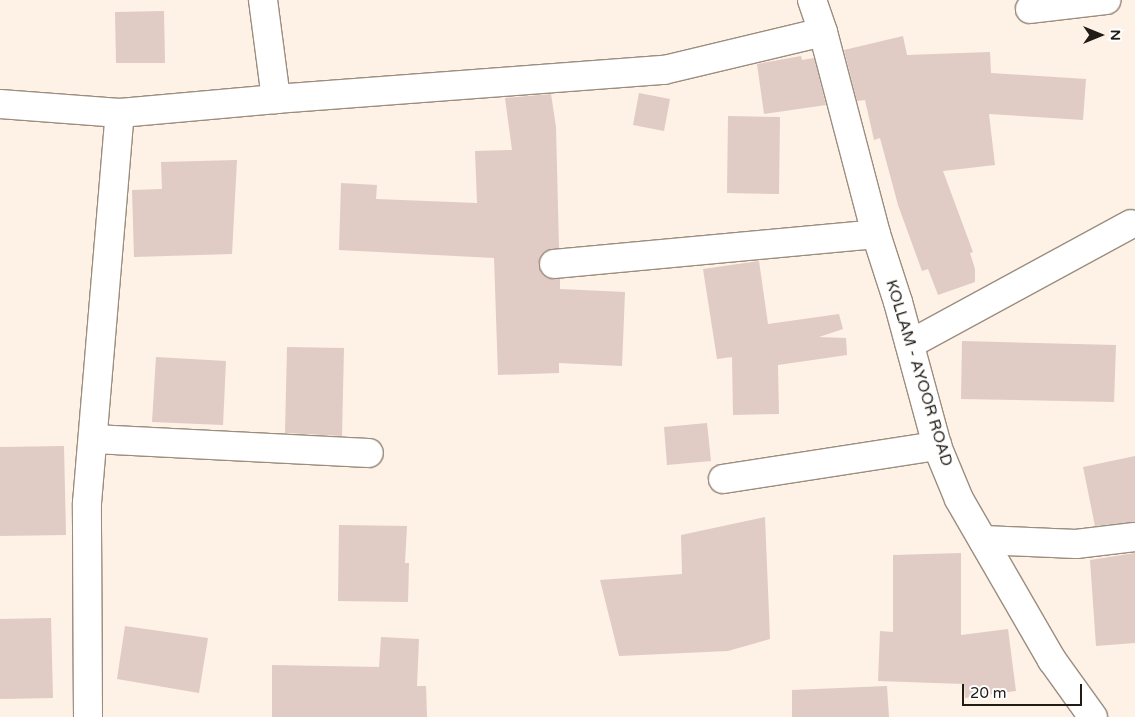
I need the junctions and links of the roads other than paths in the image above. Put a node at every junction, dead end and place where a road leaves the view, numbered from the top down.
1 (264, 0) edge
2 (812, 0) edge
3 (1106, 0) edge
4 (1030, 8) dead end
5 (823, 32) junction
6 (276, 98) junction
7 (0, 104) edge
8 (120, 113) junction
9 (1131, 224) dead end
10 (876, 234) junction
11 (554, 264) dead end
12 (910, 344) junction
13 (93, 439) junction
14 (937, 446) junction
15 (369, 453) dead end
16 (723, 479) dead end
17 (1135, 537) edge
18 (983, 540) junction
19 (88, 717) edge
20 (1093, 717) edge

1 - 6 street
2 - 5 street, KOLLAM - AYOOR ROAD
3 - 4 street
5 - 6 street
5 - 10 street, KOLLAM - AYOOR ROAD
6 - 8 street
7 - 8 street
8 - 13 street
9 - 12 street
10 - 11 street
10 - 12 street, KOLLAM - AYOOR ROAD
12 - 14 street, KOLLAM - AYOOR ROAD
13 - 15 street
13 - 19 street
14 - 16 street
14 - 18 street, KOLLAM - AYOOR ROAD
17 - 18 street
18 - 20 street, KOLLAM - AYOOR ROAD

